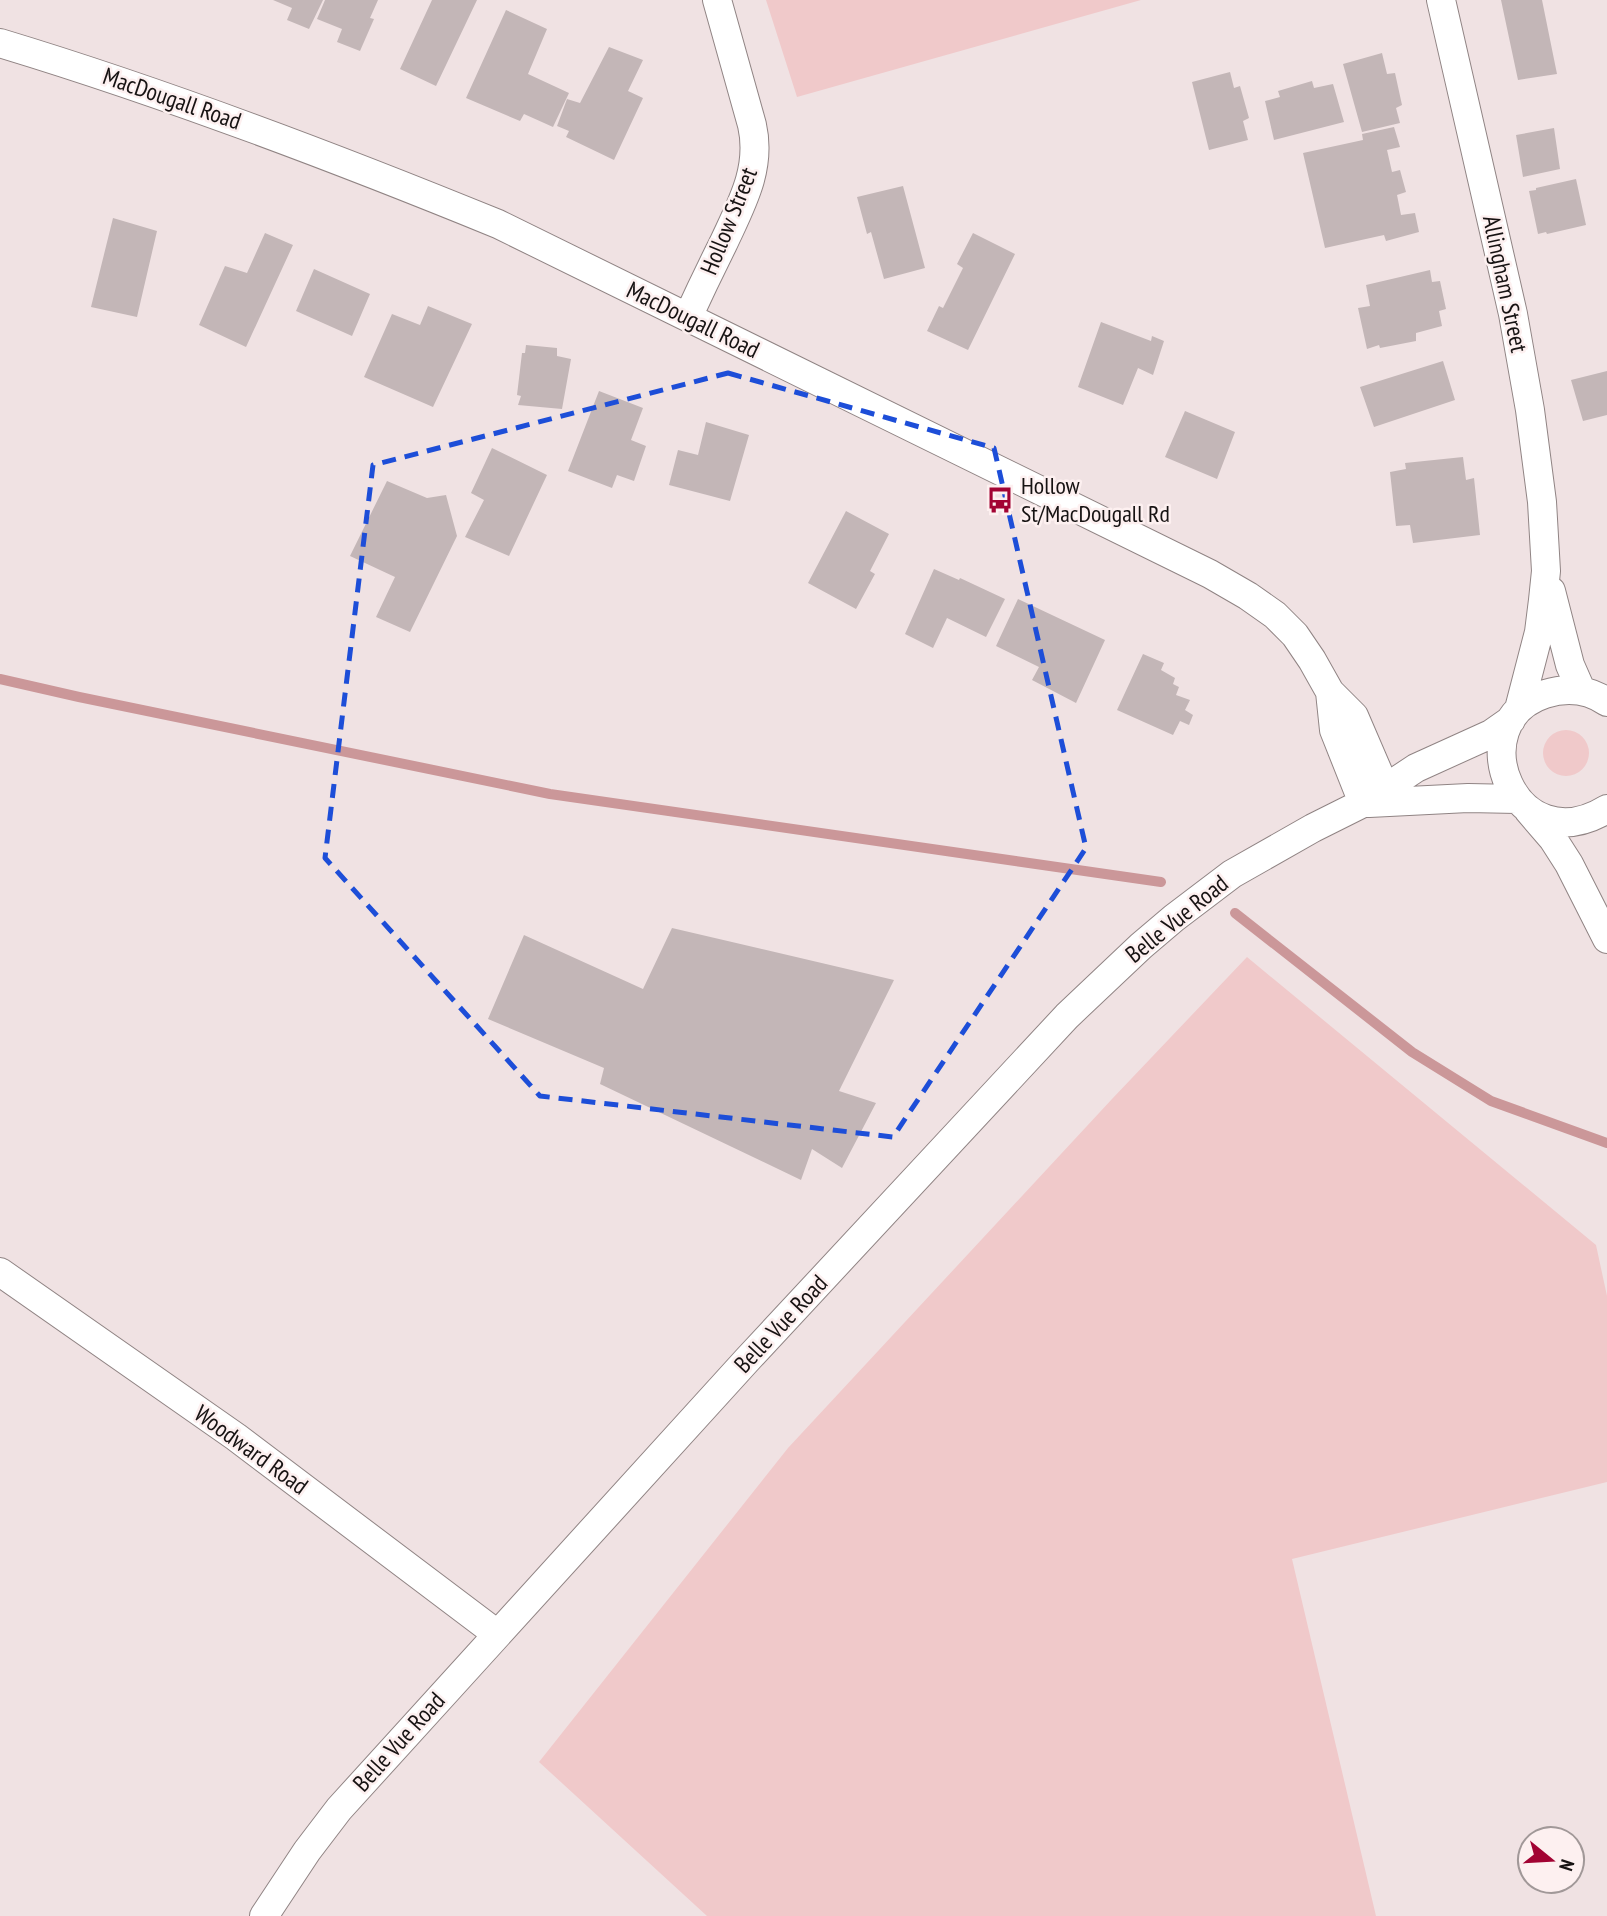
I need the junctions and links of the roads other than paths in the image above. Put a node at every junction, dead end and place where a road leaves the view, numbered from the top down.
1 (717, 0) edge
2 (1441, 0) edge
3 (0, 43) edge
4 (688, 317) junction
5 (1546, 571) junction
6 (1581, 690) junction
7 (1607, 702) edge
8 (1515, 715) junction
9 (1379, 798) junction
10 (1523, 804) junction
11 (1607, 809) edge
12 (1607, 939) edge
13 (0, 1272) edge
14 (497, 1634) junction
15 (264, 1916) edge

1 - 4 street, Hollow Street
2 - 5 street, Allingham Street
3 - 4 street, MacDougall Road
4 - 9 street, MacDougall Road
5 - 6 street, Allingham Street
5 - 8 street, Allingham Street
6 - 7 street
6 - 8 street, Belle Vue Road
8 - 9 street, Belle Vue Road
8 - 10 street, Allingham Street
9 - 10 street, Belle Vue Road
9 - 14 street, Belle Vue Road
10 - 11 street, Belle Vue Road
10 - 12 street, Allingham Street
13 - 14 street, Woodward Road
14 - 15 street, Belle Vue Road

